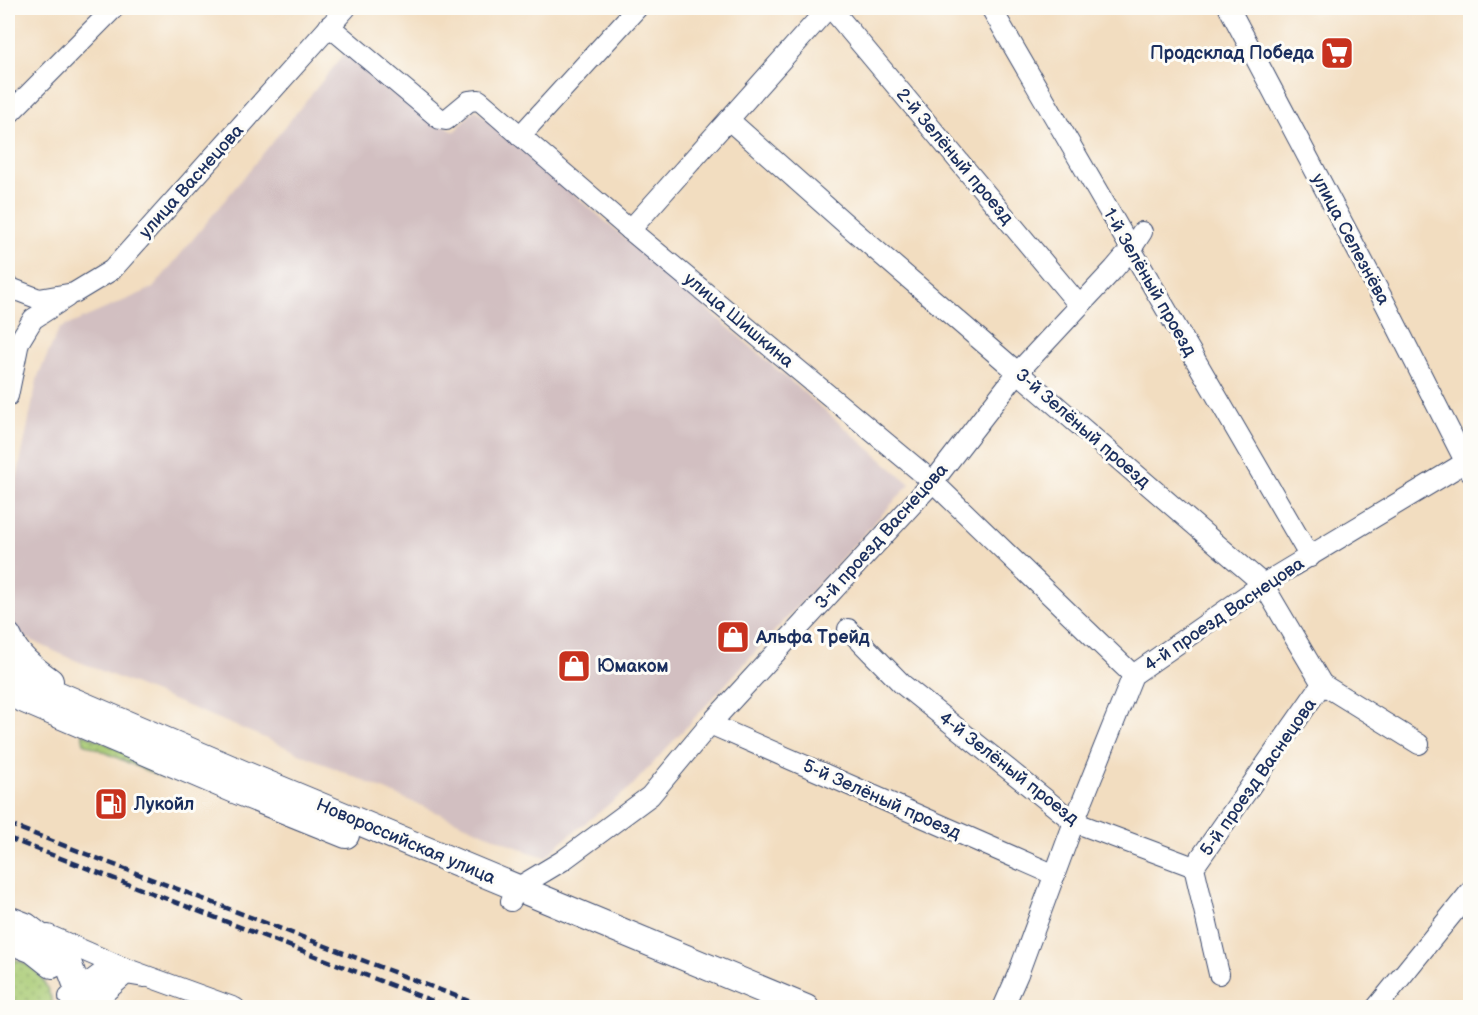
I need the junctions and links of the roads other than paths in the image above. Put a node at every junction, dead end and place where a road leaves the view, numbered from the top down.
1 (114, 8) edge
2 (346, 8) edge
3 (638, 8) edge
4 (829, 8) edge
5 (991, 8) edge
6 (1229, 8) edge
7 (329, 26) junction
8 (8, 115) edge
9 (729, 120) junction
10 (520, 136) junction
11 (630, 230) junction
12 (1142, 232) dead end
13 (1131, 249) junction
14 (8, 287) edge
15 (74, 293) junction
16 (1079, 305) junction
17 (1018, 372) junction
18 (8, 396) edge
19 (1468, 467) edge
20 (933, 482) junction
21 (1310, 557) junction
22 (1263, 584) junction
23 (848, 630) dead end
24 (8, 636) edge
25 (8, 672) edge
26 (1133, 675) junction
27 (1322, 684) junction
28 (8, 693) edge
29 (76, 702) junction
30 (710, 724) junction
31 (1419, 744) dead end
32 (1074, 822) junction
33 (1194, 867) junction
34 (1055, 875) junction
35 (1470, 892) edge
36 (514, 894) junction
37 (18, 934) edge
38 (66, 957) junction
39 (122, 970) junction
40 (1219, 974) dead end
41 (77, 1000) edge
42 (97, 1008) edge
43 (235, 1008) edge
44 (765, 1008) edge
45 (806, 1008) edge
46 (1003, 1008) edge
47 (1376, 1008) edge

1 - 8 street
2 - 7 street, улица Васнецова
3 - 10 street
4 - 9 street
4 - 16 street, 2-й Зелёный проезд
5 - 13 street, 1-й Зелёный проезд
6 - 19 street, улица Селезнёва
7 - 10 street, улица Шишкина
7 - 15 street, улица Васнецова
9 - 11 street
9 - 17 street, 3-й Зелёный проезд
10 - 11 street, улица Шишкина
11 - 20 street, улица Шишкина
12 - 13 street, 3-й проезд Васнецова
13 - 16 street, 3-й проезд Васнецова
13 - 21 street, 1-й Зелёный проезд
14 - 15 street, улица Васнецова
15 - 18 street
16 - 17 street, 3-й проезд Васнецова
17 - 20 street, 3-й проезд Васнецова
17 - 22 street, 3-й Зелёный проезд
19 - 21 street, 4-й проезд Васнецова
20 - 26 street, улица Шишкина
20 - 30 street, 3-й проезд Васнецова
21 - 22 street, 4-й проезд Васнецова
22 - 26 street, 4-й проезд Васнецова
22 - 27 street, 3-й Зелёный проезд
23 - 32 street, 4-й Зелёный проезд
24 - 29 main road
25 - 29 main road, Новороссийская улица
26 - 32 street, 4-й проезд Васнецова
27 - 31 street, 3-й Зелёный проезд
27 - 33 street, 5-й проезд Васнецова
28 - 36 main road, Новороссийская улица
29 - 36 main road, Новороссийская улица
30 - 34 street, 5-й Зелёный проезд
30 - 36 street, 3-й проезд Васнецова
32 - 33 street, 4-й Зелёный проезд
32 - 34 street, 4-й проезд Васнецова
33 - 40 street, 5-й проезд Васнецова
34 - 46 street, 4-й проезд Васнецова
35 - 47 street
36 - 44 main road, Новороссийская улица
36 - 45 main road, Новороссийская улица
37 - 38 main road
37 - 39 street
37 - 41 main road
38 - 39 street
38 - 41 main road
39 - 41 street
39 - 42 street
39 - 43 street

